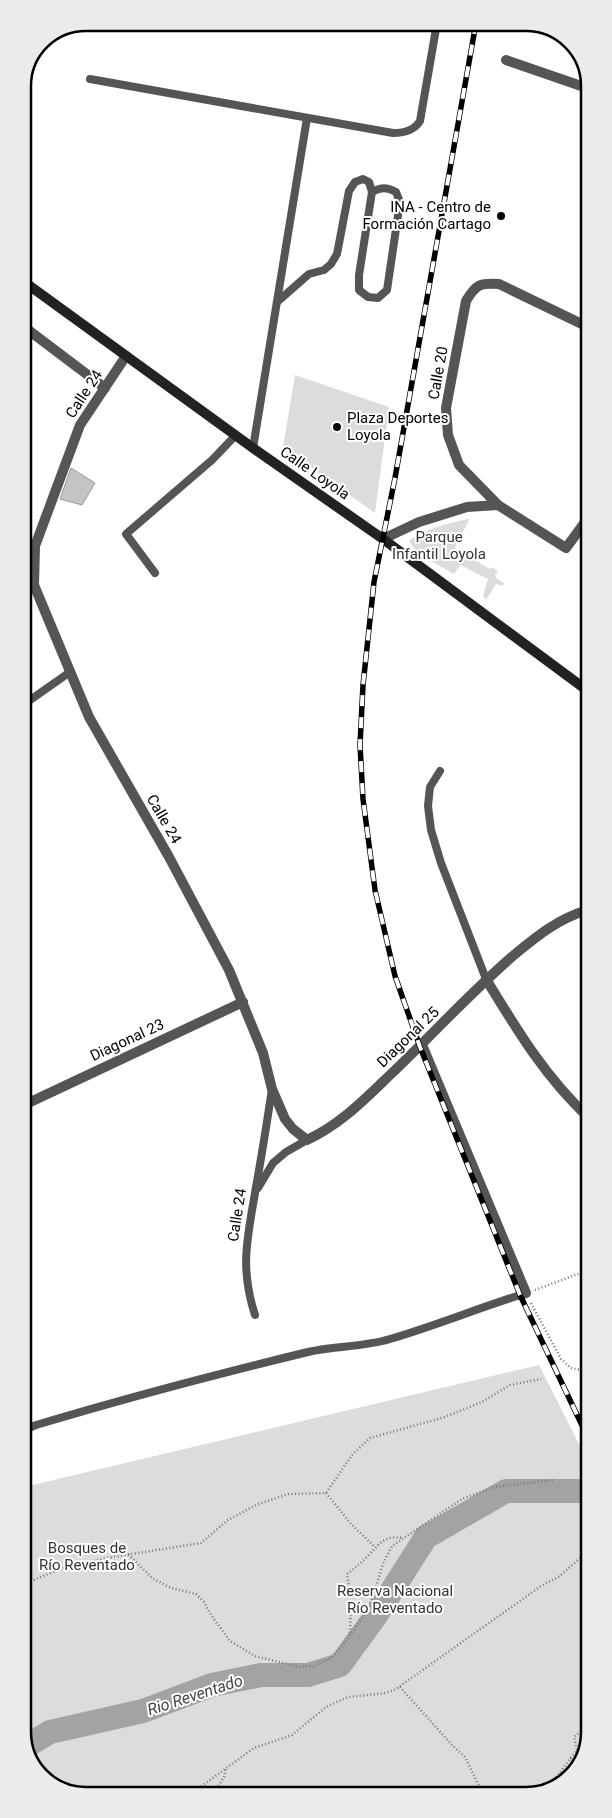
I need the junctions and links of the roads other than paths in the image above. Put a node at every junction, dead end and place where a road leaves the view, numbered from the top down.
1 (436, 31) edge
2 (506, 60) dead end
3 (90, 79) dead end
4 (581, 86) edge
5 (307, 118) junction
6 (372, 192) junction
7 (31, 287) edge
8 (277, 302) junction
9 (581, 324) edge
10 (31, 332) edge
11 (126, 356) junction
12 (105, 388) junction
13 (235, 436) junction
14 (252, 448) junction
15 (498, 505) junction
16 (581, 528) edge
17 (383, 539) junction
18 (35, 546) junction
19 (31, 548) edge
20 (155, 573) dead end
21 (70, 672) junction
22 (581, 686) edge
23 (31, 699) edge
24 (440, 771) dead end
25 (581, 913) edge
26 (486, 979) junction
27 (243, 1002) junction
28 (422, 1045) junction
29 (272, 1089) junction
30 (31, 1102) edge
31 (581, 1110) edge
32 (307, 1140) junction
33 (255, 1193) junction
34 (523, 1294) joint
35 (255, 1315) dead end
36 (31, 1426) edge

1 - 5 lane
2 - 4 street
3 - 5 lane
5 - 8 lane
6 - 6 lane
6 - 8 lane
7 - 11 main road, Calle Loyola
8 - 14 lane
9 - 15 street, Calle 20
10 - 12 street
11 - 12 street, Calle 24
11 - 13 main road, Calle Loyola
12 - 18 street, Calle 24
13 - 14 main road, Calle Loyola
13 - 20 lane
14 - 17 main road, Calle Loyola
15 - 16 street
15 - 17 street
17 - 22 main road, Calle Loyola
18 - 19 street
18 - 21 street, Calle 24
21 - 23 lane
21 - 27 street, Calle 24
24 - 26 lane
25 - 26 street, Diagonal 25
26 - 28 street, Diagonal 25
26 - 31 street
27 - 29 street, Calle 24
27 - 30 street, Diagonal 23
28 - 32 street, Diagonal 25
28 - 34 street
29 - 32 street
29 - 33 lane, Calle 24
32 - 33 lane, Diagonal 25
33 - 35 lane, Calle 24
34 - 36 lane

